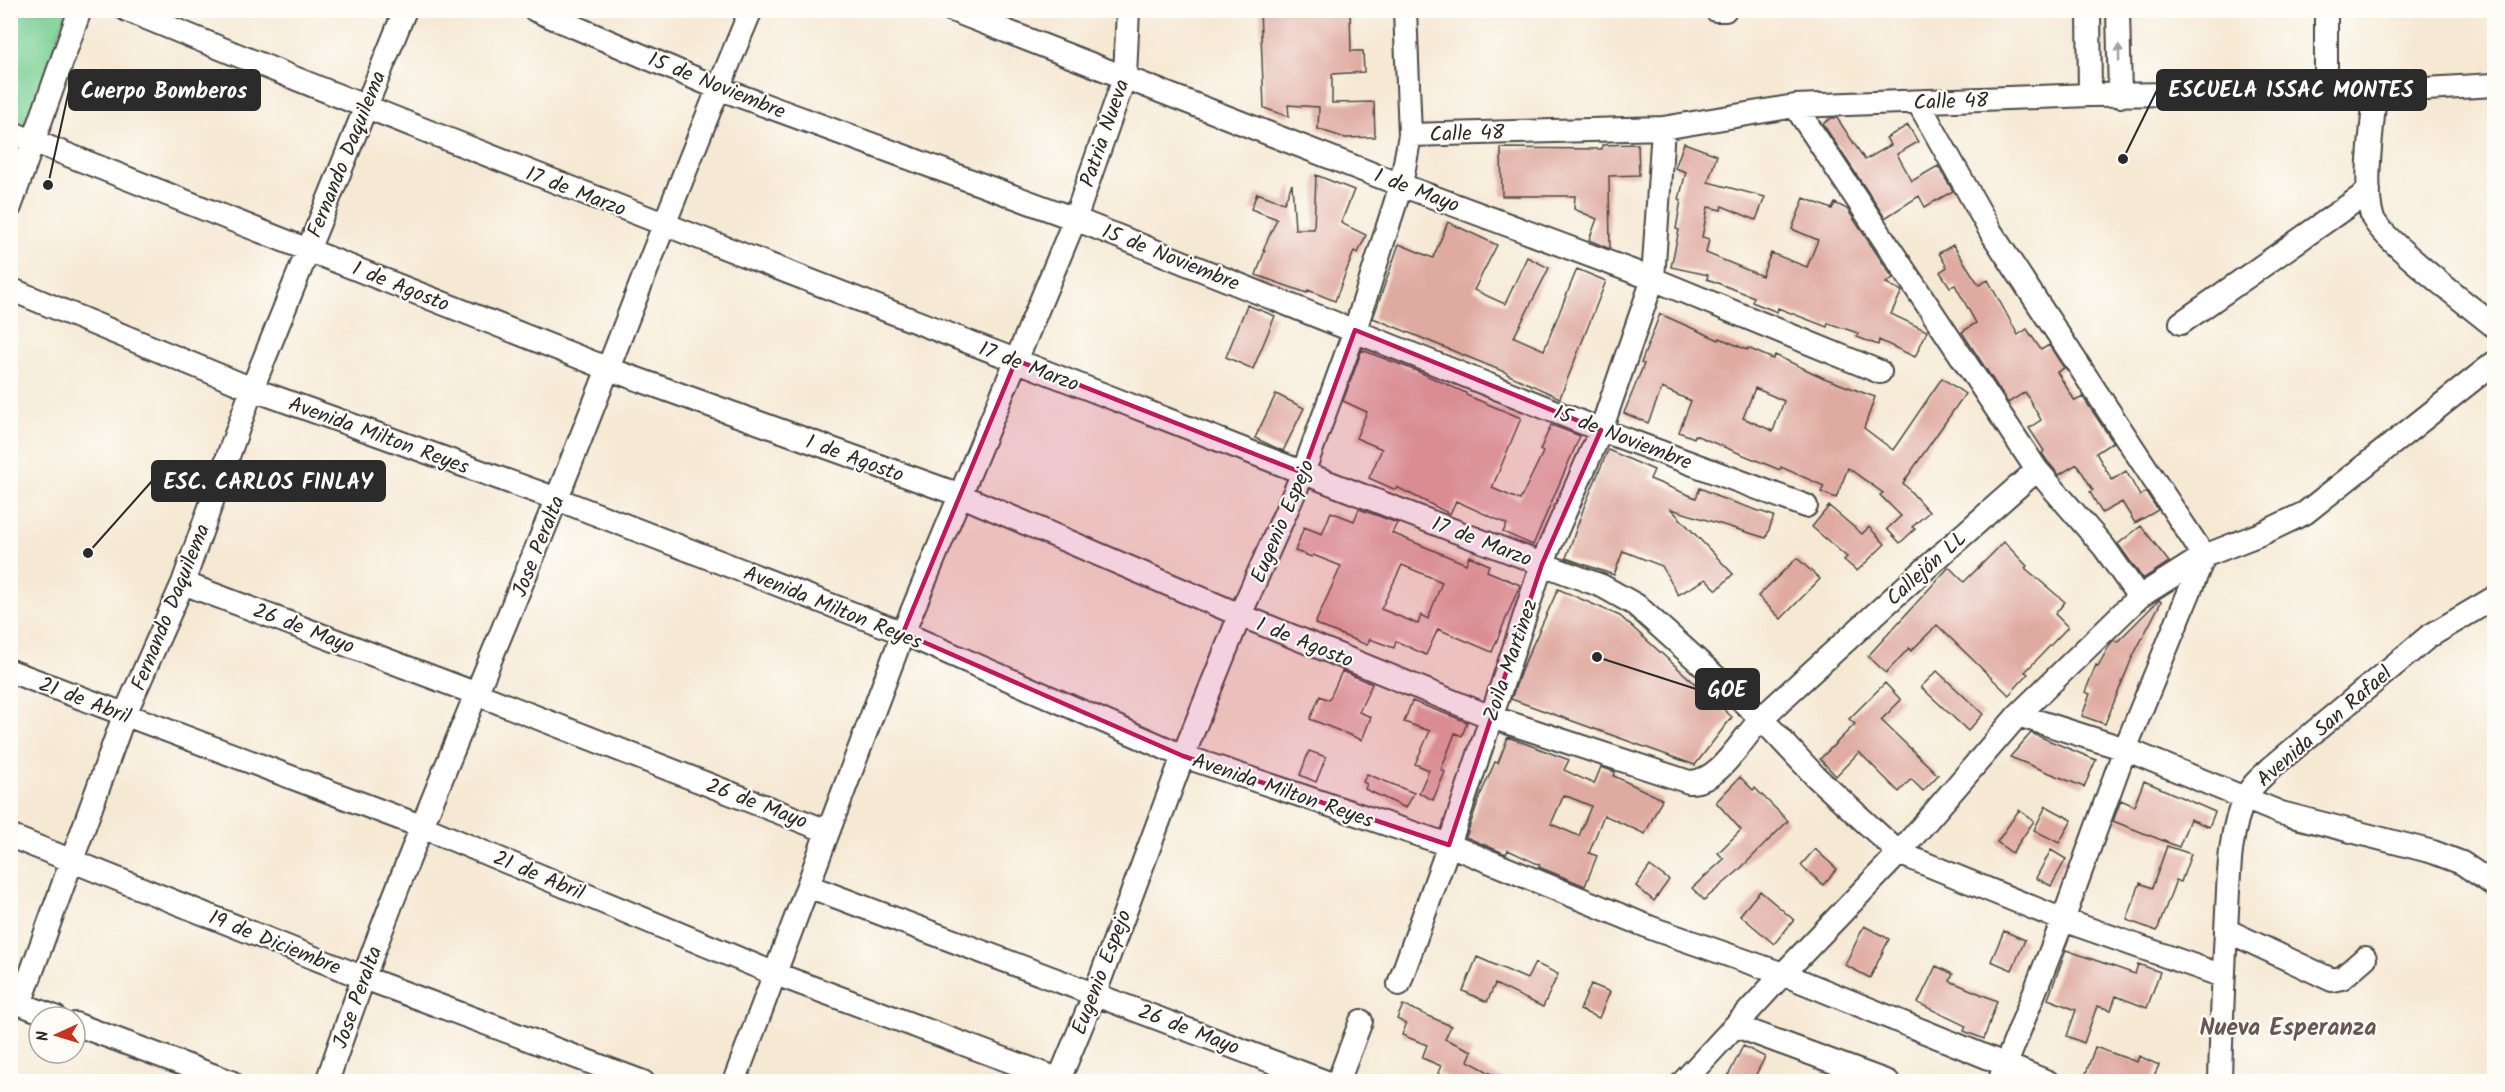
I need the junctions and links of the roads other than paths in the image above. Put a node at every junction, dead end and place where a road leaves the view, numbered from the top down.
1 (80, 10) edge
2 (127, 10) edge
3 (405, 10) edge
4 (535, 10) edge
5 (751, 10) edge
6 (952, 10) edge
7 (1128, 10) edge
8 (1405, 10) edge
9 (1716, 10) edge
10 (1725, 10) edge
11 (2089, 10) edge
12 (2118, 10) edge
13 (2326, 10) edge
14 (1125, 76) junction
15 (2494, 85) edge
16 (718, 88) junction
17 (2375, 92) junction
18 (2326, 93) junction
19 (2090, 95) junction
20 (2120, 96) junction
21 (1918, 102) junction
22 (1795, 106) junction
23 (364, 108) junction
24 (1663, 128) junction
25 (10, 132) edge
26 (1410, 135) junction
27 (34, 141) junction
28 (1401, 185) junction
29 (2369, 191) junction
30 (10, 207) edge
31 (1075, 219) junction
32 (663, 225) junction
33 (308, 249) junction
34 (1653, 279) junction
35 (10, 289) edge
36 (2181, 323) dead end
37 (2494, 326) edge
38 (1356, 330) junction
39 (1016, 360) junction
40 (2494, 363) edge
41 (609, 369) junction
42 (1881, 372) dead end
43 (252, 389) junction
44 (1602, 430) junction
45 (2037, 470) junction
46 (1303, 473) junction
47 (960, 495) junction
48 (557, 499) junction
49 (1806, 506) dead end
50 (2204, 556) junction
51 (1542, 564) junction
52 (183, 583) junction
53 (2139, 597) junction
54 (2494, 598) edge
55 (1240, 615) junction
56 (903, 633) junction
57 (10, 671) edge
58 (477, 693) junction
59 (2018, 715) junction
60 (124, 716) junction
61 (1491, 717) junction
62 (1761, 718) junction
63 (2126, 749) junction
64 (1183, 756) junction
65 (1700, 782) joint
66 (2245, 797) junction
67 (423, 827) junction
68 (827, 831) junction
69 (10, 836) edge
70 (1449, 845) junction
71 (1899, 853) junction
72 (72, 861) junction
73 (2494, 885) edge
74 (2063, 920) junction
75 (2226, 930) junction
76 (2365, 958) dead end
77 (773, 973) junction
78 (1783, 974) junction
79 (2223, 976) junction
80 (362, 977) junction
81 (1399, 984) dead end
82 (1095, 993) junction
83 (15, 1002) edge
84 (1361, 1021) dead end
85 (1736, 1026) junction
86 (87, 1028) edge
87 (2002, 1073) edge
88 (1061, 1080) edge
89 (1685, 1081) edge
90 (231, 1082) edge
91 (327, 1082) edge
92 (643, 1082) edge
93 (734, 1082) edge
94 (1326, 1082) edge
95 (1338, 1082) edge
96 (1888, 1082) edge
97 (2048, 1082) edge
98 (2220, 1082) edge

1 - 27 street
2 - 23 street, 17 de Marzo
3 - 23 street, Fernando Daquilema
4 - 16 street, 15 de Noviembre
5 - 16 street, Jose Peralta
6 - 14 street, 1 de Mayo
7 - 14 street, Patria Nueva
8 - 26 street, Eugenio Espejo
9 - 10 street
11 - 19 street
20 -> 12 street
13 - 18 street
14 - 28 street, 1 de Mayo
14 - 31 street, Patria Nueva
15 - 17 street, Calle 48
16 - 31 street, 15 de Noviembre
16 - 32 street, Jose Peralta
17 - 18 street, Calle 48
17 - 29 street
18 - 20 street, Calle 48
19 - 20 street, Calle 48
19 - 21 street, Calle 48
21 - 22 street, Calle 48
21 - 50 street
22 - 24 street, Calle 48
22 - 45 street
23 - 32 street, 17 de Marzo
23 - 33 street, Fernando Daquilema
24 - 26 street, Calle 48
24 - 34 street, Zoila Martinez
25 - 27 street, 1 de Agosto
26 - 28 street, Eugenio Espejo
27 - 30 street
27 - 33 street, 1 de Agosto
28 - 34 street, 1 de Mayo
28 - 38 street, Eugenio Espejo
29 - 36 street
29 - 37 street
31 - 38 street, 15 de Noviembre
31 - 39 street, Patria Nueva
32 - 39 street, 17 de Marzo
32 - 41 street, Jose Peralta
33 - 41 street, 1 de Agosto
33 - 43 street, Fernando Daquilema
34 - 42 street, 1 de Mayo
34 - 44 street, Zoila Martinez
35 - 43 street, Avenida Milton Reyes
38 - 44 street, 15 de Noviembre
38 - 46 street, Eugenio Espejo
39 - 46 street, 17 de Marzo
39 - 47 street, Patria Nueva
40 - 50 street
41 - 47 street, 1 de Agosto
41 - 48 street, Jose Peralta
43 - 48 street, Avenida Milton Reyes
43 - 52 street, Fernando Daquilema
44 - 49 street, 15 de Noviembre
44 - 51 street, Zoila Martinez
45 - 53 street
45 - 62 street, Callejón LL
46 - 51 street, 17 de Marzo
46 - 55 street, Eugenio Espejo
47 - 55 street, 1 de Agosto
47 - 56 street, Patria Nueva
48 - 56 street, Avenida Milton Reyes
48 - 58 street, Jose Peralta
50 - 53 street
50 - 63 street
51 - 61 street, Zoila Martinez
51 - 62 street, 17 de Marzo
52 - 58 street, 26 de Mayo
52 - 60 street, Fernando Daquilema
53 - 59 street
54 - 66 street, Avenida San Rafael
55 - 61 street, 1 de Agosto
55 - 64 street, Eugenio Espejo
56 - 64 street, Avenida Milton Reyes
56 - 68 street, Patria Nueva
57 - 60 street, 21 de Abril
58 - 67 street, Jose Peralta
58 - 68 street, 26 de Mayo
59 - 63 street
59 - 71 street
60 - 67 street, 21 de Abril
60 - 72 street, Fernando Daquilema
61 - 65 street, 1 de Agosto
61 - 70 street, Zoila Martinez
62 - 65 street, Callejón LL
62 - 71 street, 17 de Marzo
63 - 66 street
63 - 74 street
64 - 70 street, Avenida Milton Reyes
64 - 82 street, Eugenio Espejo
66 - 73 street
66 - 75 street, Avenida San Rafael
67 - 77 street, 21 de Abril
67 - 80 street, Jose Peralta
68 - 77 street
68 - 82 street, 26 de Mayo
69 - 72 street, 19 de Diciembre
70 - 78 street, Avenida Milton Reyes
70 - 81 street, Zoila Martinez
71 - 74 street
71 - 78 street
72 - 80 street, 19 de Diciembre
72 - 83 street, Fernando Daquilema
74 - 79 street
74 - 87 street
75 - 76 street
75 - 79 street, Avenida San Rafael
77 - 88 street, 21 de Abril
77 - 93 street
78 - 85 street
78 - 87 street, Avenida Milton Reyes
79 - 98 street, Avenida San Rafael
80 - 91 street, Jose Peralta
80 - 92 street, 19 de Diciembre
82 - 88 street, Eugenio Espejo
82 - 94 street, 26 de Mayo
84 - 95 street
85 - 89 street
85 - 96 street
86 - 90 street
87 - 97 street, Avenida Milton Reyes

